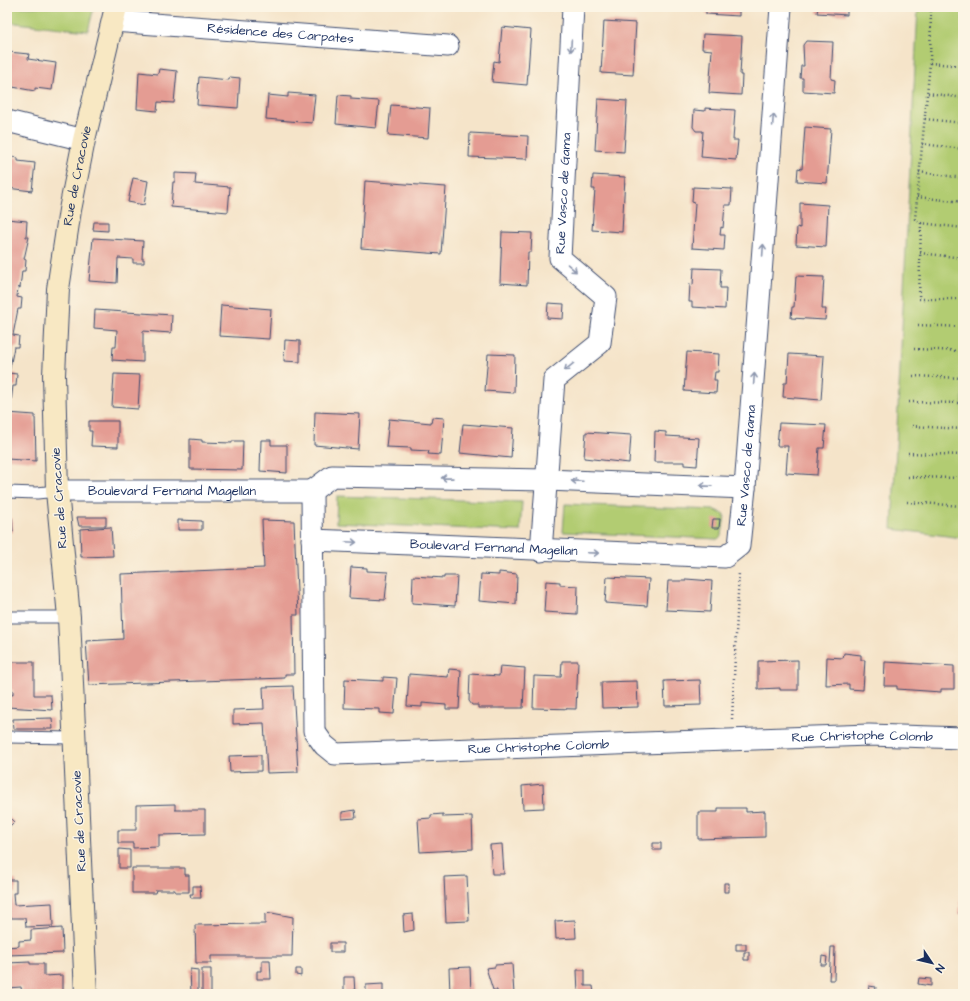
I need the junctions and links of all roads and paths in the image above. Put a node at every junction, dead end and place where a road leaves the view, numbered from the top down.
1 (573, 7) edge
2 (781, 7) edge
3 (931, 7) edge
4 (115, 14) edge
5 (448, 46) dead end
6 (930, 63) junction
7 (963, 66) edge
8 (928, 93) junction
9 (963, 98) edge
10 (925, 119) junction
11 (7, 122) edge
12 (963, 123) edge
13 (84, 140) junction
14 (922, 144) junction
15 (963, 149) edge
16 (919, 172) junction
17 (963, 178) edge
18 (917, 197) junction
19 (963, 202) edge
20 (921, 223) junction
21 (963, 228) edge
22 (920, 253) junction
23 (963, 258) edge
24 (963, 299) edge
25 (918, 325) dead end
26 (963, 327) edge
27 (914, 349) dead end
28 (963, 351) edge
29 (913, 376) dead end
30 (963, 378) edge
31 (909, 402) dead end
32 (963, 403) edge
33 (912, 426) dead end
34 (963, 429) edge
35 (908, 453) dead end
36 (963, 455) edge
37 (908, 477) dead end
38 (963, 478) edge
39 (547, 480) junction
40 (745, 488) junction
41 (57, 491) junction
42 (312, 491) junction
43 (7, 492) edge
44 (907, 502) dead end
45 (963, 506) edge
46 (312, 540) junction
47 (541, 551) junction
48 (728, 555) junction
49 (7, 617) edge
50 (69, 617) junction
51 (7, 737) edge
52 (74, 738) junction
53 (963, 738) edge
54 (731, 739) junction
55 (86, 994) edge

1 -> 39 street, Rue Vasco de Gama
40 -> 2 street, Rue Vasco de Gama
3 - 6 path
4 - 5 street, Résidence des Carpates
4 - 13 street, Rue de Cracovie
6 - 7 path
6 - 8 path
8 - 9 path
8 - 10 path
10 - 12 path
10 - 14 path
11 - 13 street
13 - 41 street, Rue de Cracovie
14 - 15 path
14 - 16 path
16 - 17 path
16 - 18 path
18 - 19 path
18 - 20 path
20 - 21 path
20 - 22 path
22 - 23 path
22 - 24 path
25 - 26 path
27 - 28 path
29 - 30 path
31 - 32 path
33 - 34 path
35 - 36 path
37 - 38 path
40 -> 39 street
39 -> 42 street
39 - 47 street, Rue Vasco de Gama
40 - 48 street, Rue Vasco de Gama
41 - 42 street, Boulevard Fernand Magellan
41 - 43 lane
41 - 50 street, Rue de Cracovie
42 - 46 street
44 - 45 path
46 -> 47 street, Boulevard Fernand Magellan
46 - 54 street, Rue Christophe Colomb
47 -> 48 street, Boulevard Fernand Magellan
48 - 54 path
49 - 50 lane
50 - 52 street, Rue de Cracovie
51 - 52 lane
52 - 55 street, Rue de Cracovie
53 - 54 street, Rue Christophe Colomb

